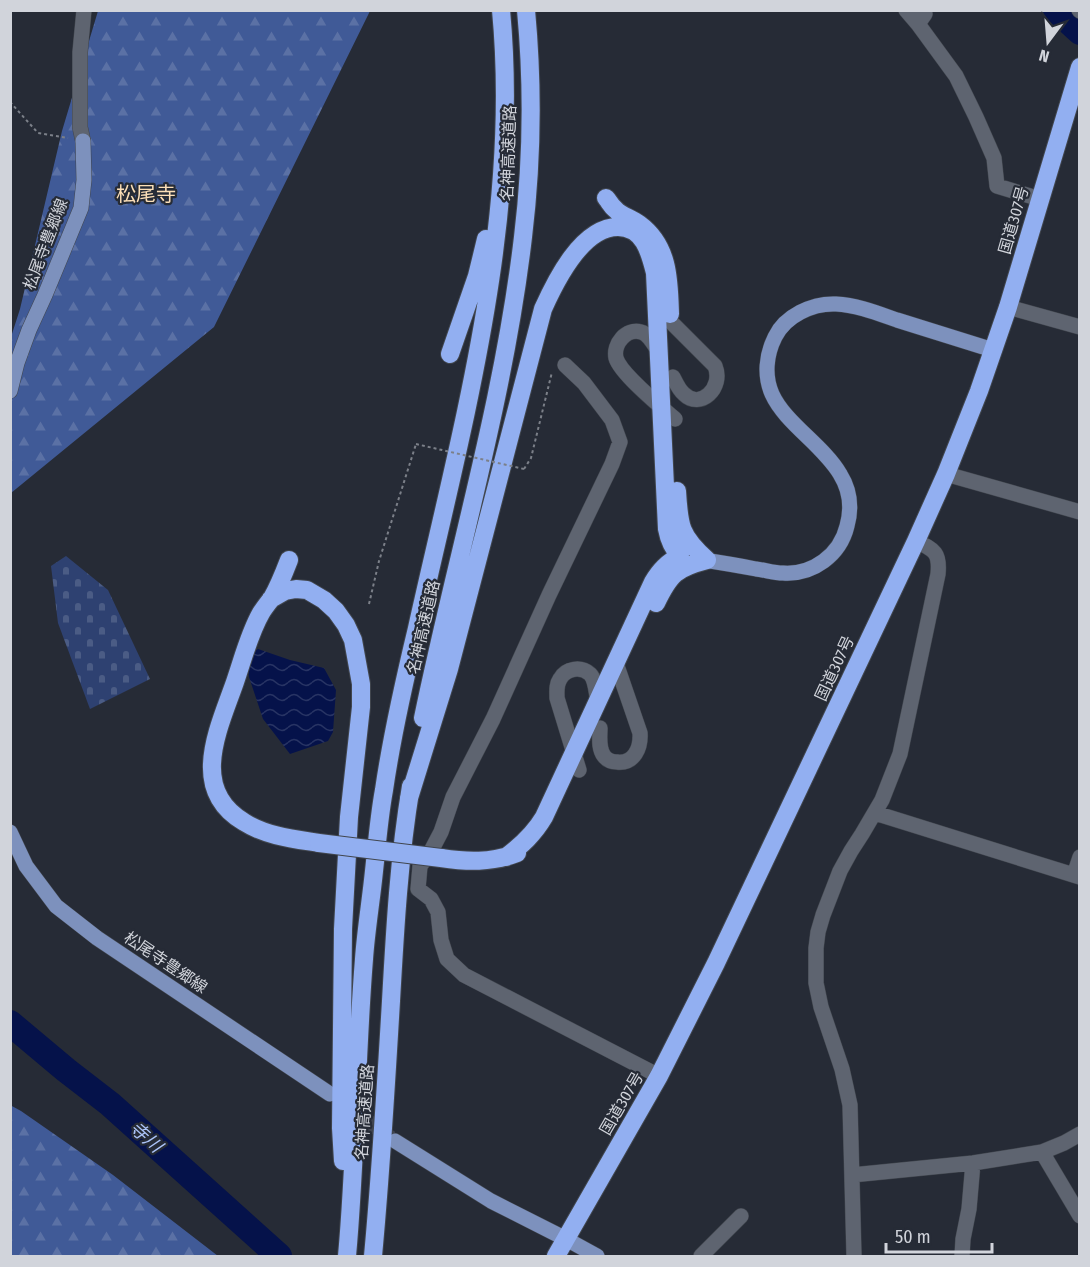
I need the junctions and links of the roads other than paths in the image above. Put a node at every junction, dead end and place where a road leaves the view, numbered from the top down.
1 (84, 10) edge
2 (501, 10) edge
3 (526, 10) edge
4 (906, 10) edge
5 (921, 17) edge
6 (1080, 67) edge
7 (82, 141) joint
8 (502, 179) junction
9 (606, 198) dead end
10 (1040, 200) junction
11 (1008, 307) junction
12 (664, 315) junction
13 (1080, 327) edge
14 (993, 350) junction
15 (659, 352) junction
16 (450, 354) dead end
17 (565, 365) road end
18 (673, 377) junction
19 (10, 391) edge
20 (668, 413) junction
21 (946, 474) junction
22 (1080, 512) edge
23 (916, 541) junction
24 (680, 556) junction
25 (707, 560) junction
26 (289, 561) dead end
27 (271, 599) junction
28 (619, 671) junction
29 (598, 702) junction
30 (600, 728) junction
31 (575, 752) junction
32 (579, 770) junction
33 (409, 798) junction
34 (875, 813) junction
35 (10, 832) edge
36 (506, 857) junction
37 (1080, 857) edge
38 (1077, 876) edge
39 (659, 1076) junction
40 (330, 1094) dead end
41 (1080, 1134) edge
42 (395, 1141) tunnel mouth
43 (1042, 1152) junction
44 (973, 1163) junction
45 (852, 1175) junction
46 (741, 1216) dead end
47 (1080, 1216) edge
48 (566, 1239) junction
49 (348, 1253) edge
50 (373, 1257) edge
51 (556, 1257) edge
52 (597, 1257) edge
53 (700, 1257) edge
54 (854, 1257) edge
55 (962, 1257) edge

1 - 7 street
2 - 8 highway, 名神高速道路
3 - 33 highway, 名神高速道路
4 - 5 street
5 - 10 street
6 - 10 highway, 国道307号
7 - 19 main road, 松尾寺豊郷線
8 - 16 highway
8 - 49 highway, 名神高速道路
9 - 12 highway
10 - 11 highway, 国道307号
11 - 13 street
11 - 14 highway, 国道307号
12 - 15 highway
12 - 18 highway
12 - 18 street
12 - 33 highway
14 - 21 highway, 国道307号
14 - 25 main road
15 - 20 highway
15 - 20 street
17 - 39 street
18 - 20 highway
20 - 24 highway
20 - 25 highway
21 - 22 street
21 - 23 highway, 国道307号
23 - 34 street
23 - 39 highway, 国道307号
24 - 25 main road
24 - 28 highway
25 - 28 highway
26 - 27 highway
27 - 36 highway, bridge
27 - 49 highway
28 - 29 highway
28 - 30 highway
28 - 30 street
29 - 31 highway
29 - 31 street
30 - 32 highway
31 - 32 street
31 - 36 highway
32 - 36 highway
33 - 50 highway, 名神高速道路
34 - 38 street
34 - 45 street
35 - 40 main road, 松尾寺豊郷線
37 - 38 street
39 - 48 highway, 国道307号
41 - 43 street
42 - 48 main road
43 - 44 street
43 - 47 street
44 - 45 street
44 - 55 street
45 - 54 street
46 - 53 street
48 - 51 highway, 国道307号
48 - 52 main road

